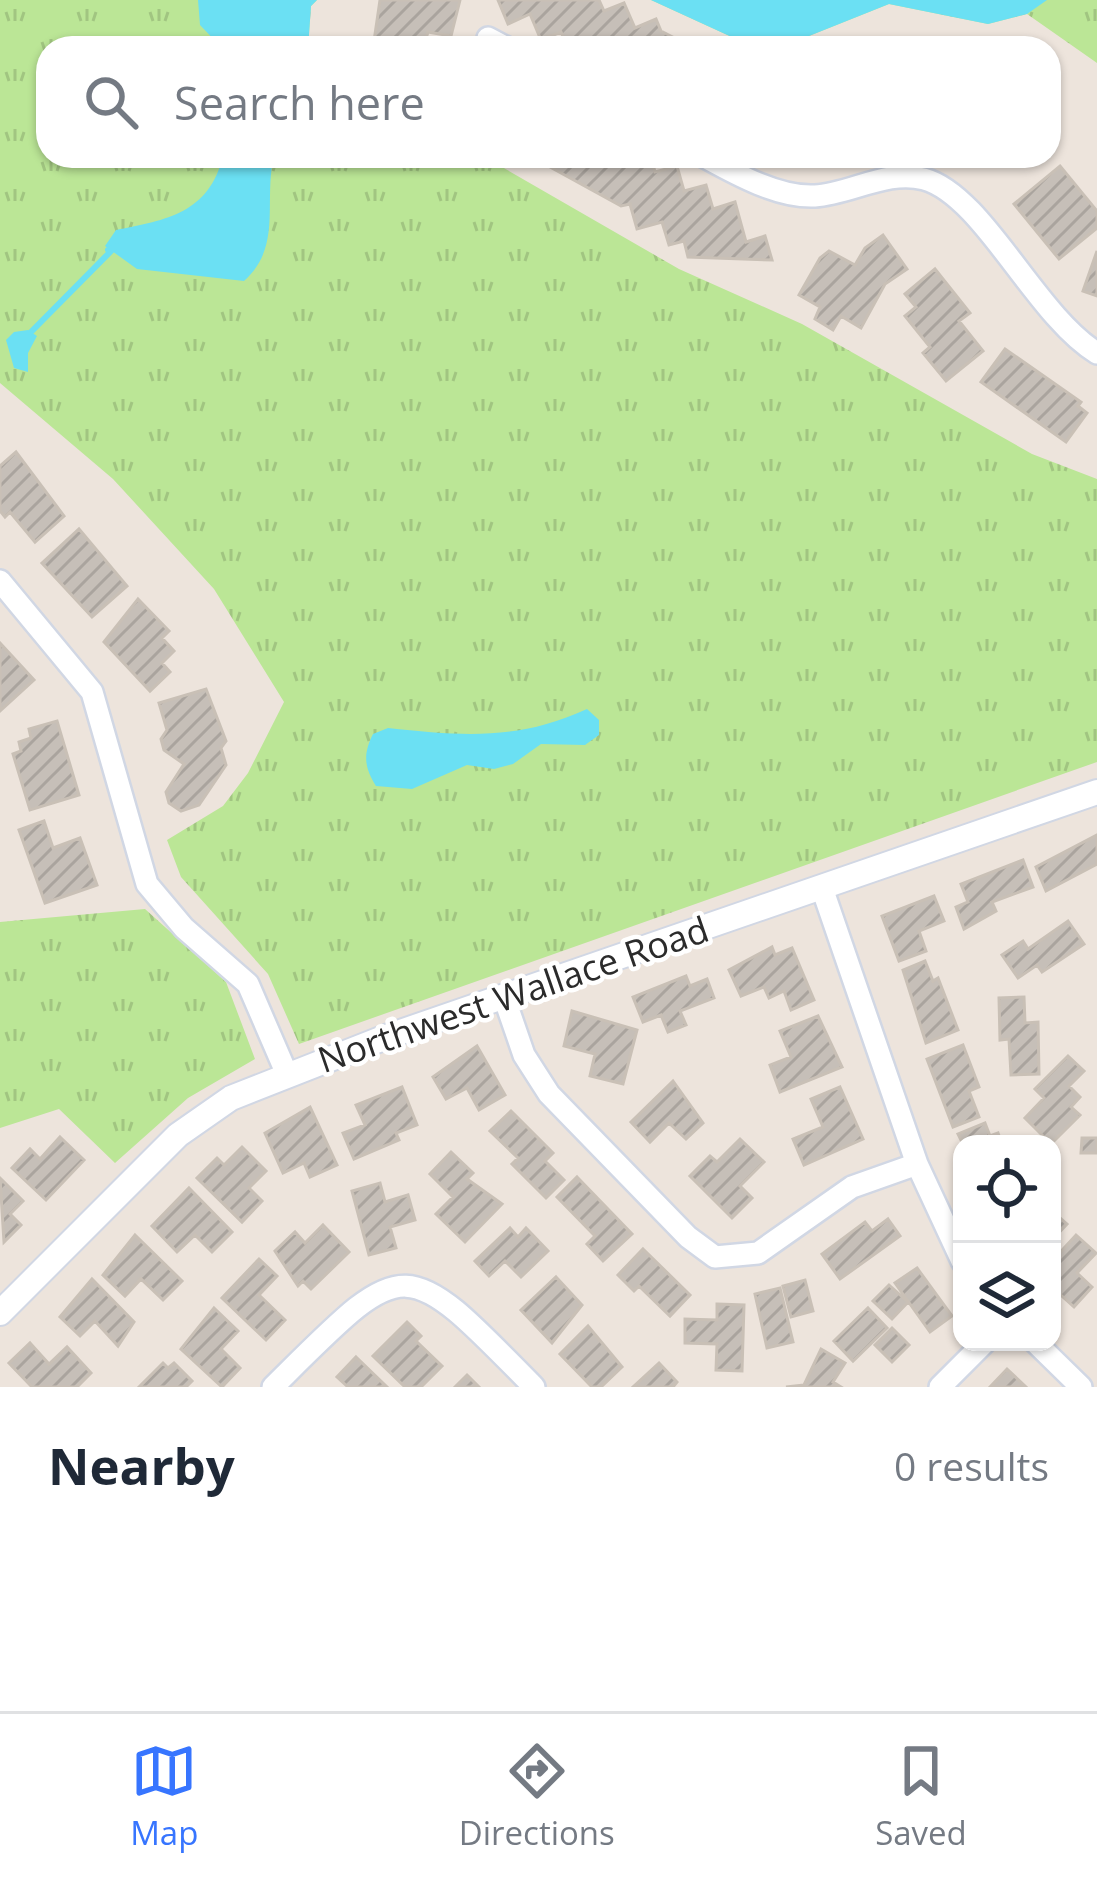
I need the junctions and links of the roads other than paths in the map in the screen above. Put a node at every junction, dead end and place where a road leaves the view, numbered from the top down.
1 (729, 168) edge
2 (1097, 353) edge
3 (1, 583) edge
4 (1097, 792) edge
5 (822, 888) junction
6 (504, 997) junction
7 (286, 1072) junction
8 (917, 1164) junction
9 (954, 1243) edge
10 (0, 1313) edge
11 (976, 1351) edge
12 (1043, 1351) edge
13 (273, 1387) edge
14 (534, 1387) edge
15 (940, 1387) edge
16 (1081, 1387) edge

1 - 2 street
3 - 7 street
4 - 5 street, Northwest Wallace Road
5 - 6 street, Northwest Wallace Road
5 - 8 street
6 - 7 street, Northwest Wallace Road
6 - 8 street
7 - 10 street, Northwest Wallace Road
8 - 9 street
11 - 15 street
12 - 16 street
13 - 14 street

